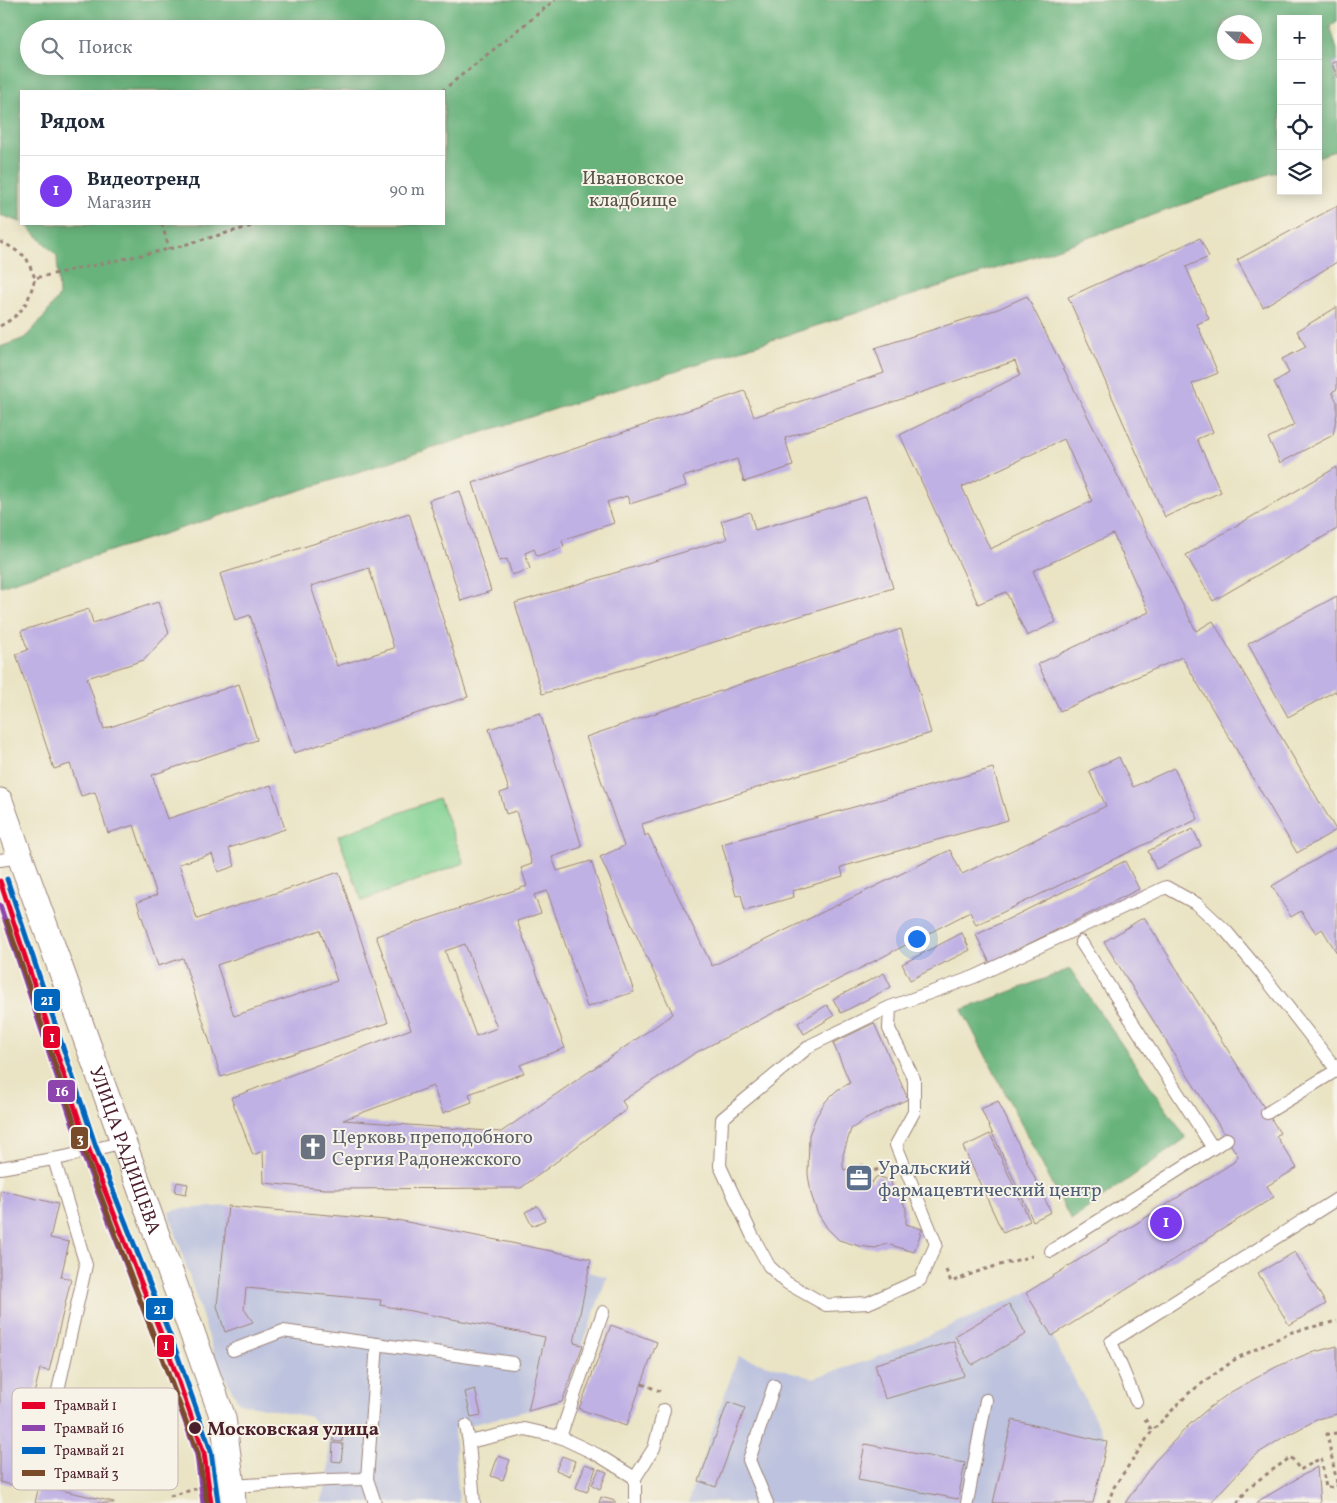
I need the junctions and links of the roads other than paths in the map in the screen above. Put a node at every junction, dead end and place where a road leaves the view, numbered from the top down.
1 (0, 801) edge
2 (10, 858) edge
3 (1081, 942) dead end
4 (890, 1006) junction
5 (1337, 1070) edge
6 (1268, 1113) dead end
7 (1228, 1138) dead end
8 (124, 1142) junction
9 (1213, 1148) junction
10 (54, 1159) junction
11 (0, 1168) edge
12 (1337, 1199) edge
13 (1051, 1251) road end
14 (603, 1312) dead end
15 (377, 1344) junction
16 (233, 1350) dead end
17 (513, 1363) dead end
18 (774, 1386) dead end
19 (59, 1388) edge
20 (986, 1400) dead end
21 (1136, 1401) dead end
22 (664, 1410) dead end
23 (466, 1426) dead end
24 (560, 1437) junction
25 (470, 1442) junction
26 (636, 1478) junction
27 (367, 1479) junction
28 (225, 1491) edge
29 (375, 1503) edge
30 (474, 1503) edge
31 (635, 1503) edge
32 (767, 1503) edge
33 (967, 1503) edge

1 - 2 street, УЛИЦА РАДИЩЕВА
2 - 8 street, УЛИЦА РАДИЩЕВА
3 - 9 lane
4 - 4 lane
4 - 5 lane
5 - 6 lane
7 - 9 lane
8 - 10 lane
8 - 28 street, УЛИЦА РАДИЩЕВА
9 - 13 lane
10 - 11 lane
10 - 19 lane
12 - 21 lane
14 - 24 lane
15 - 16 lane
15 - 17 lane
15 - 27 lane
18 - 32 lane
20 - 33 lane
22 - 26 lane
23 - 25 lane
24 - 25 lane
24 - 26 lane
25 - 30 lane
26 - 31 lane
27 - 28 lane
27 - 29 lane

